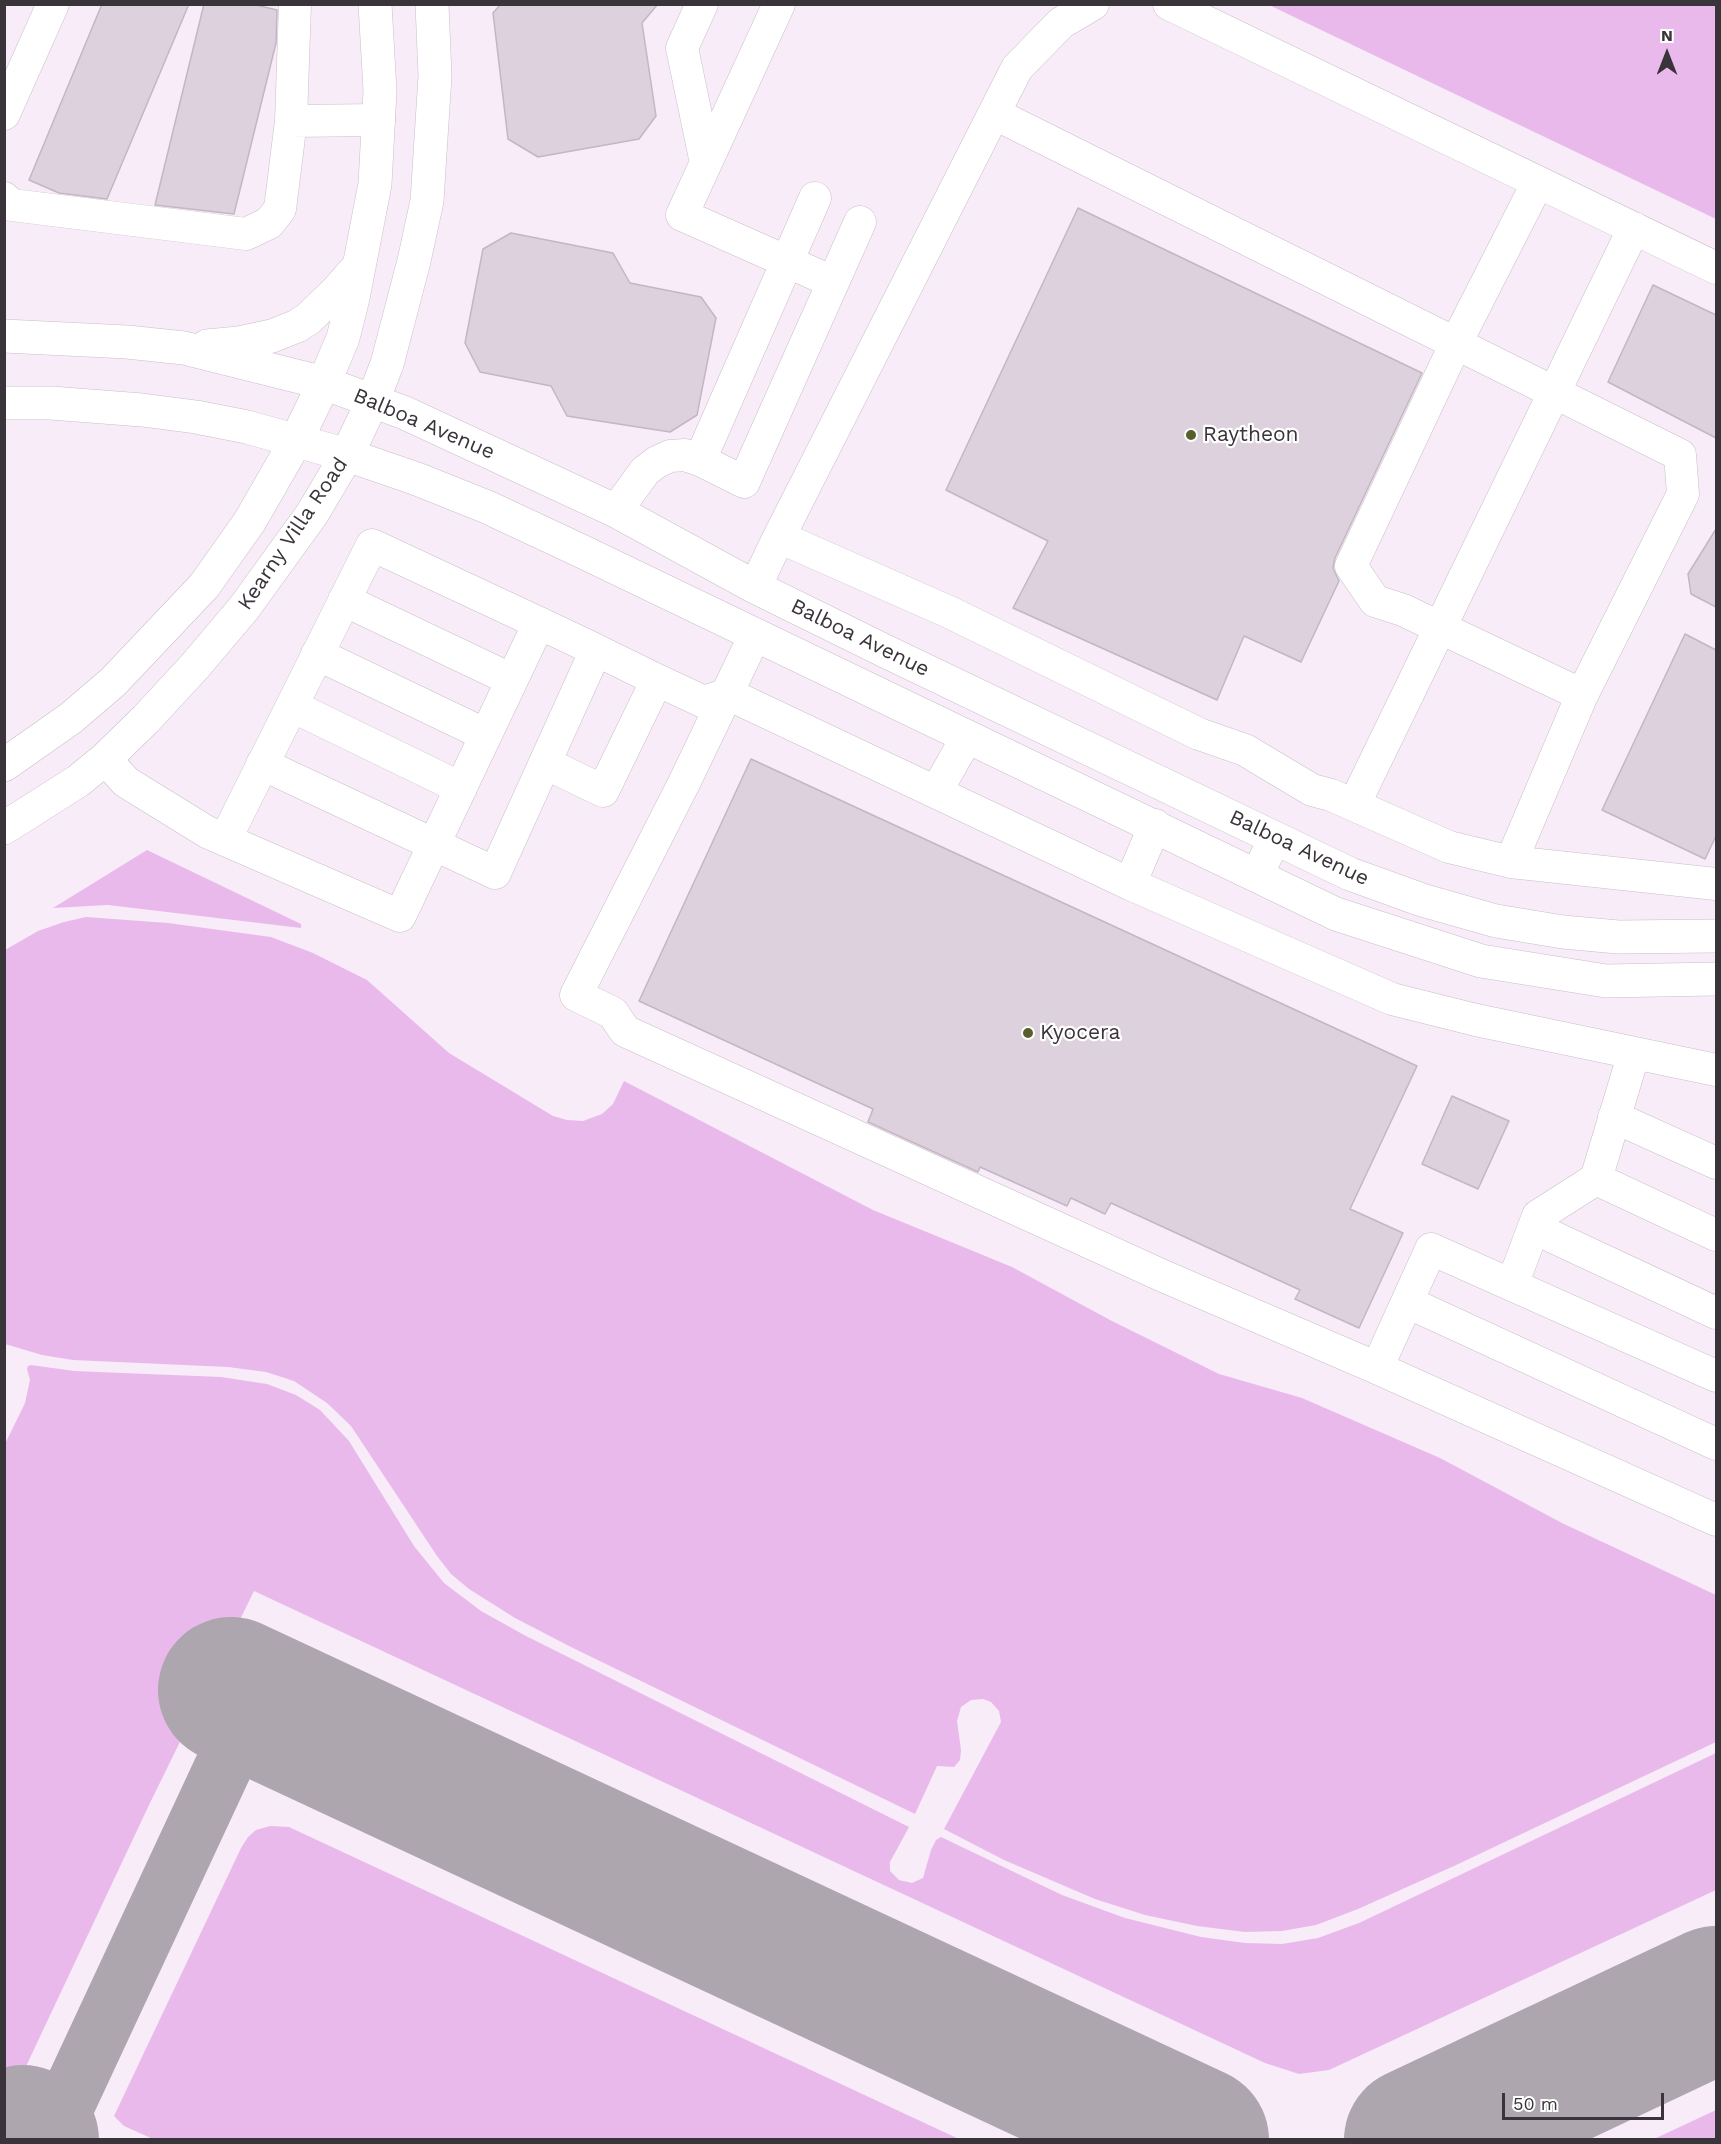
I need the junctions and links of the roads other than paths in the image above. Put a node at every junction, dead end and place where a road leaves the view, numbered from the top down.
1 (53, 4) edge
2 (295, 4) edge
3 (375, 4) edge
4 (432, 4) edge
5 (702, 4) edge
6 (779, 4) edge
7 (1093, 4) edge
8 (1169, 4) edge
9 (4, 114) edge
10 (995, 114) junction
11 (379, 120) junction
12 (291, 121) junction
13 (706, 163) junction
14 (1538, 182) junction
15 (4, 198) edge
16 (815, 198) dead end
17 (860, 222) dead end
18 (1634, 228) junction
19 (788, 260) junction
20 (360, 265) junction
21 (1716, 268) edge
22 (833, 282) junction
23 (4, 336) edge
24 (1456, 343) junction
25 (184, 348) junction
26 (324, 383) junction
27 (1555, 393) junction
28 (373, 400) junction
29 (4, 403) edge
30 (297, 439) junction
31 (347, 455) junction
32 (700, 460) junction
33 (616, 512) junction
34 (779, 537) junction
35 (609, 564) junction
36 (754, 586) junction
37 (344, 600) junction
38 (539, 623) junction
39 (1439, 627) junction
40 (755, 635) junction
41 (596, 650) junction
42 (317, 654) junction
43 (512, 680) junction
44 (657, 680) junction
45 (728, 694) junction
46 (1582, 695) junction
47 (292, 706) junction
48 (486, 735) junction
49 (967, 737) junction
50 (105, 759) junction
51 (545, 763) junction
52 (262, 764) junction
53 (4, 765) edge
54 (461, 788) junction
55 (936, 792) junction
56 (1354, 805) junction
57 (1155, 825) junction
58 (4, 828) edge
59 (1275, 838) junction
60 (225, 840) junction
61 (434, 845) junction
62 (1511, 862) junction
63 (1257, 875) junction
64 (1130, 884) junction
65 (1716, 884) edge
66 (1716, 936) edge
67 (1716, 979) edge
68 (1634, 1053) junction
69 (1716, 1070) edge
70 (1614, 1117) junction
71 (1716, 1163) edge
72 (1596, 1179) junction
73 (1534, 1228) junction
74 (1716, 1235) edge
75 (1512, 1285) junction
76 (1407, 1302) junction
77 (1716, 1313) edge
78 (1377, 1368) junction
79 (1716, 1376) edge
80 (1716, 1444) edge
81 (1716, 1520) edge

1 - 9 lane
2 - 12 lane
3 - 11 main road, Kearny Villa Road
4 - 28 main road, Kearny Villa Road
5 - 13 lane
6 - 13 lane
7 - 10 lane
8 - 14 lane
10 - 24 lane
10 - 34 lane
11 - 12 lane
11 - 20 main road, Kearny Villa Road
12 - 15 lane
13 - 19 lane
14 - 18 lane
14 - 24 lane
16 - 19 lane
17 - 22 lane
18 - 21 lane
18 - 27 lane
19 - 22 lane
19 - 32 lane
20 - 25 main road
20 - 26 main road, Kearny Villa Road
22 - 32 lane
23 - 25 main road, Balboa Avenue
24 - 27 lane
24 - 39 lane
25 - 26 main road, Balboa Avenue
26 - 28 main road, Balboa Avenue
26 - 30 main road, Kearny Villa Road
27 - 39 lane
27 - 46 lane
28 - 31 main road, Kearny Villa Road
28 - 33 main road, Balboa Avenue
29 - 30 main road, Balboa Avenue
30 - 31 main road, Balboa Avenue
30 - 53 main road, Kearny Villa Road
31 - 35 main road, Balboa Avenue
31 - 50 main road, Kearny Villa Road
32 - 33 lane
33 - 36 main road, Balboa Avenue
34 - 36 lane
34 - 56 lane
35 - 36 main road
35 - 40 main road, Balboa Avenue
36 - 59 main road, Balboa Avenue
37 - 38 lane
37 - 42 lane
37 - 43 lane
38 - 41 lane
38 - 43 lane
39 - 46 lane
39 - 56 lane
40 - 45 lane
40 - 49 main road, Balboa Avenue
41 - 44 lane
41 - 51 lane
42 - 47 lane
42 - 48 lane
43 - 48 lane
44 - 45 lane
44 - 51 lane
45 - 55 lane
45 - 78 lane
46 - 62 lane
47 - 52 lane
47 - 54 lane
48 - 54 lane
49 - 55 lane
49 - 57 main road, Balboa Avenue
50 - 58 main road, Kearny Villa Road
50 - 60 lane
51 - 61 lane
52 - 60 lane
52 - 61 lane
54 - 61 lane
55 - 64 lane
56 - 62 lane
57 - 63 main road, Balboa Avenue
57 - 64 lane
59 - 63 lane
59 - 66 main road, Balboa Avenue
60 - 61 lane
62 - 65 lane
63 - 67 main road, Balboa Avenue
64 - 68 lane
68 - 69 lane
68 - 70 lane
70 - 71 lane
70 - 72 lane
72 - 73 lane
72 - 74 lane
73 - 75 lane
73 - 77 lane
75 - 76 lane
75 - 79 lane
76 - 78 lane
76 - 80 lane
78 - 81 lane

